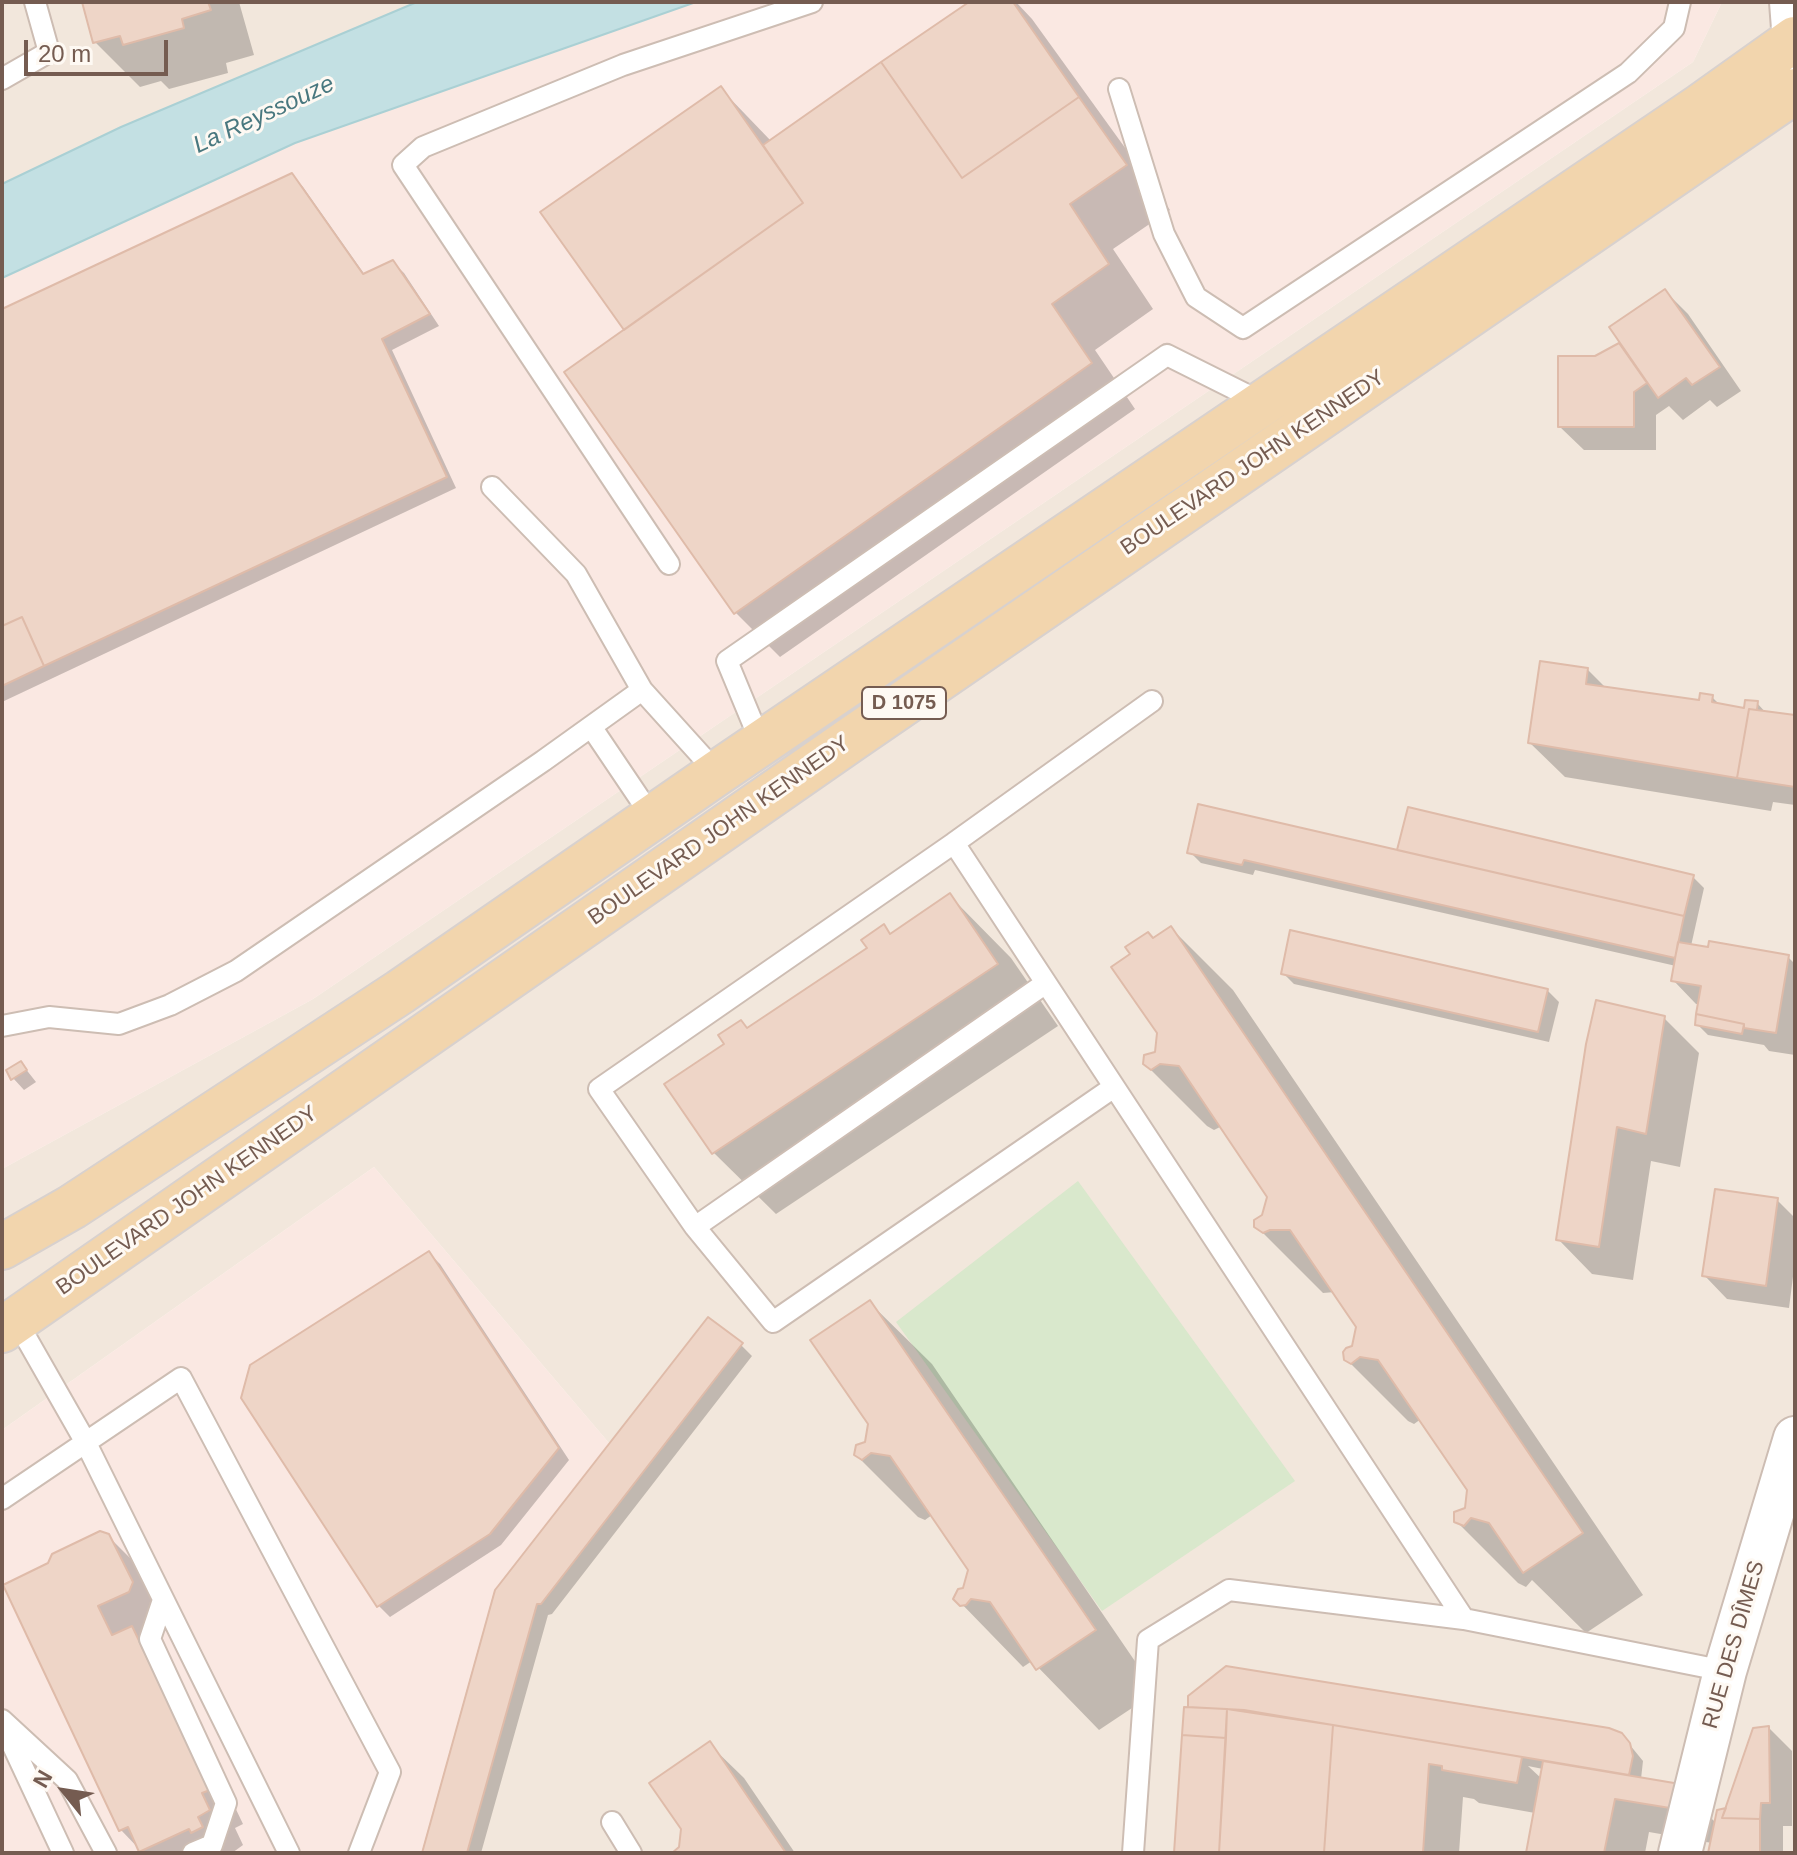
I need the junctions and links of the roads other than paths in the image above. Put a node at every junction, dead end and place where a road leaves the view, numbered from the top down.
1 (35, 2) edge
2 (812, 2) edge
3 (1680, 2) edge
4 (1794, 34) edge
5 (2, 79) edge
6 (1119, 89) dead end
7 (1795, 91) edge
8 (1263, 403) junction
9 (492, 487) dead end
10 (669, 564) dead end
11 (642, 690) junction
12 (1152, 701) dead end
13 (592, 728) junction
14 (761, 743) junction
15 (717, 773) junction
16 (652, 817) junction
17 (954, 843) junction
18 (1046, 983) junction
19 (2, 1026) edge
20 (1114, 1087) junction
21 (72, 1207) junction
22 (695, 1227) junction
23 (2, 1247) edge
24 (2, 1280) edge
25 (9, 1325) edge
26 (1795, 1438) edge
27 (85, 1441) junction
28 (2, 1499) edge
29 (163, 1600) junction
30 (1464, 1619) junction
31 (1725, 1671) junction
32 (2, 1721) edge
33 (612, 1822) dead end
34 (63, 1853) edge
35 (106, 1853) edge
36 (193, 1853) edge
37 (289, 1853) edge
38 (359, 1853) edge
39 (631, 1853) edge
40 (1133, 1853) edge
41 (1680, 1853) edge

1 - 5 lane
2 - 10 lane
3 - 6 lane
4 - 8 main road, BOULEVARD JOHN KENNEDY / D 1075
7 - 25 main road, BOULEVARD JOHN KENNEDY / D 1075
8 - 14 main road, BOULEVARD JOHN KENNEDY / D 1075
8 - 14 lane
9 - 11 lane
11 - 13 lane
11 - 15 lane
12 - 17 lane
13 - 16 lane
13 - 19 lane
14 - 15 main road, BOULEVARD JOHN KENNEDY / D 1075
15 - 16 main road, BOULEVARD JOHN KENNEDY / D 1075
16 - 21 main road, BOULEVARD JOHN KENNEDY / D 1075
17 - 18 lane
17 - 22 lane
18 - 20 lane
18 - 22 lane
20 - 22 lane
20 - 30 lane
21 - 23 main road, BOULEVARD JOHN KENNEDY / D 1075
21 - 24 main road, BOULEVARD JOHN KENNEDY
25 - 27 lane
26 - 31 street, RUE DES DÎMES
27 - 28 lane
27 - 29 lane
27 - 38 lane
29 - 36 lane
29 - 37 lane
30 - 31 lane
30 - 40 lane
31 - 41 street, RUE DES DÎMES
32 - 34 lane
32 - 35 lane
33 - 39 lane

